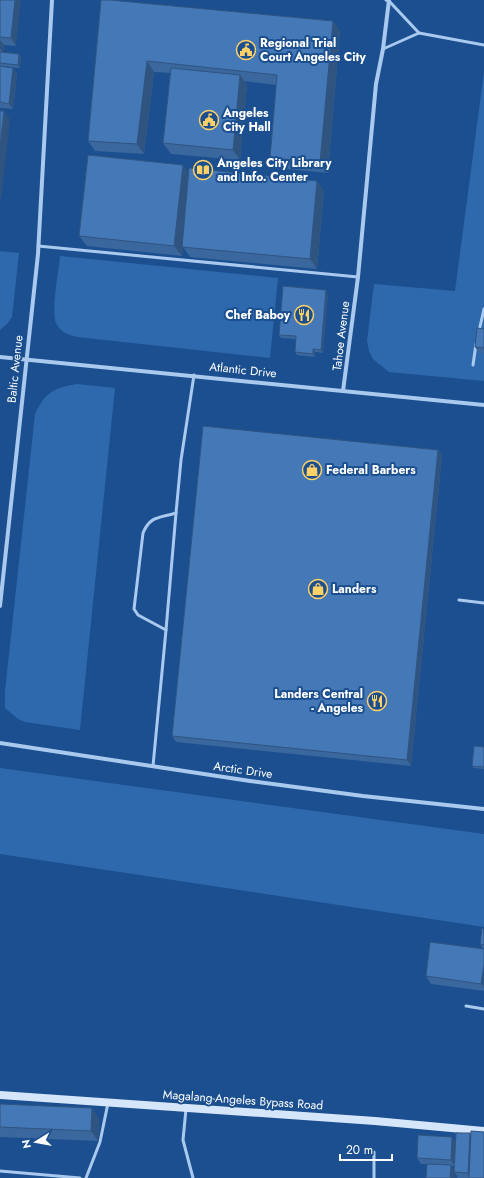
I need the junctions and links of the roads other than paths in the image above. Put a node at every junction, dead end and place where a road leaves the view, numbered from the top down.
1 (52, 0) edge
2 (388, 0) edge
3 (419, 33) junction
4 (484, 45) edge
5 (383, 49) junction
6 (38, 246) junction
7 (358, 277) junction
8 (484, 309) edge
9 (0, 357) edge
10 (26, 360) junction
11 (473, 365) dead end
12 (194, 375) junction
13 (343, 391) junction
14 (484, 405) edge
15 (176, 513) junction
16 (459, 600) dead end
17 (484, 603) edge
18 (0, 606) edge
19 (166, 630) junction
20 (0, 743) edge
21 (154, 766) junction
22 (484, 809) edge
23 (466, 1006) dead end
24 (484, 1009) edge
25 (0, 1095) edge
26 (108, 1103) junction
27 (186, 1108) junction
28 (484, 1131) edge
29 (374, 1152) dead end
30 (0, 1171) edge
31 (80, 1178) edge
32 (86, 1178) edge
33 (193, 1178) edge
34 (374, 1178) edge

1 - 6 street, Baltic Avenue
2 - 3 lane
2 - 5 street, Tahoe Avenue
3 - 4 lane
3 - 5 lane
5 - 7 street, Tahoe Avenue
6 - 7 lane
6 - 10 street, Baltic Avenue
7 - 13 street, Tahoe Avenue
8 - 11 lane
9 - 10 street, Atlantic Drive
10 - 12 street, Atlantic Drive
10 - 18 street, Baltic Avenue
12 - 13 street, Atlantic Drive
12 - 15 lane
13 - 14 street, Atlantic Drive
15 - 19 lane
15 - 19 lane
16 - 17 lane
19 - 21 lane
20 - 21 street, Arctic Drive
21 - 22 street, Arctic Drive
23 - 24 lane
25 - 26 street, Magalang-Angeles Bypass Road
26 - 27 street, Magalang-Angeles Bypass Road
26 - 32 lane
27 - 28 street, Magalang-Angeles Bypass Road
27 - 33 lane
29 - 34 lane
30 - 31 lane

